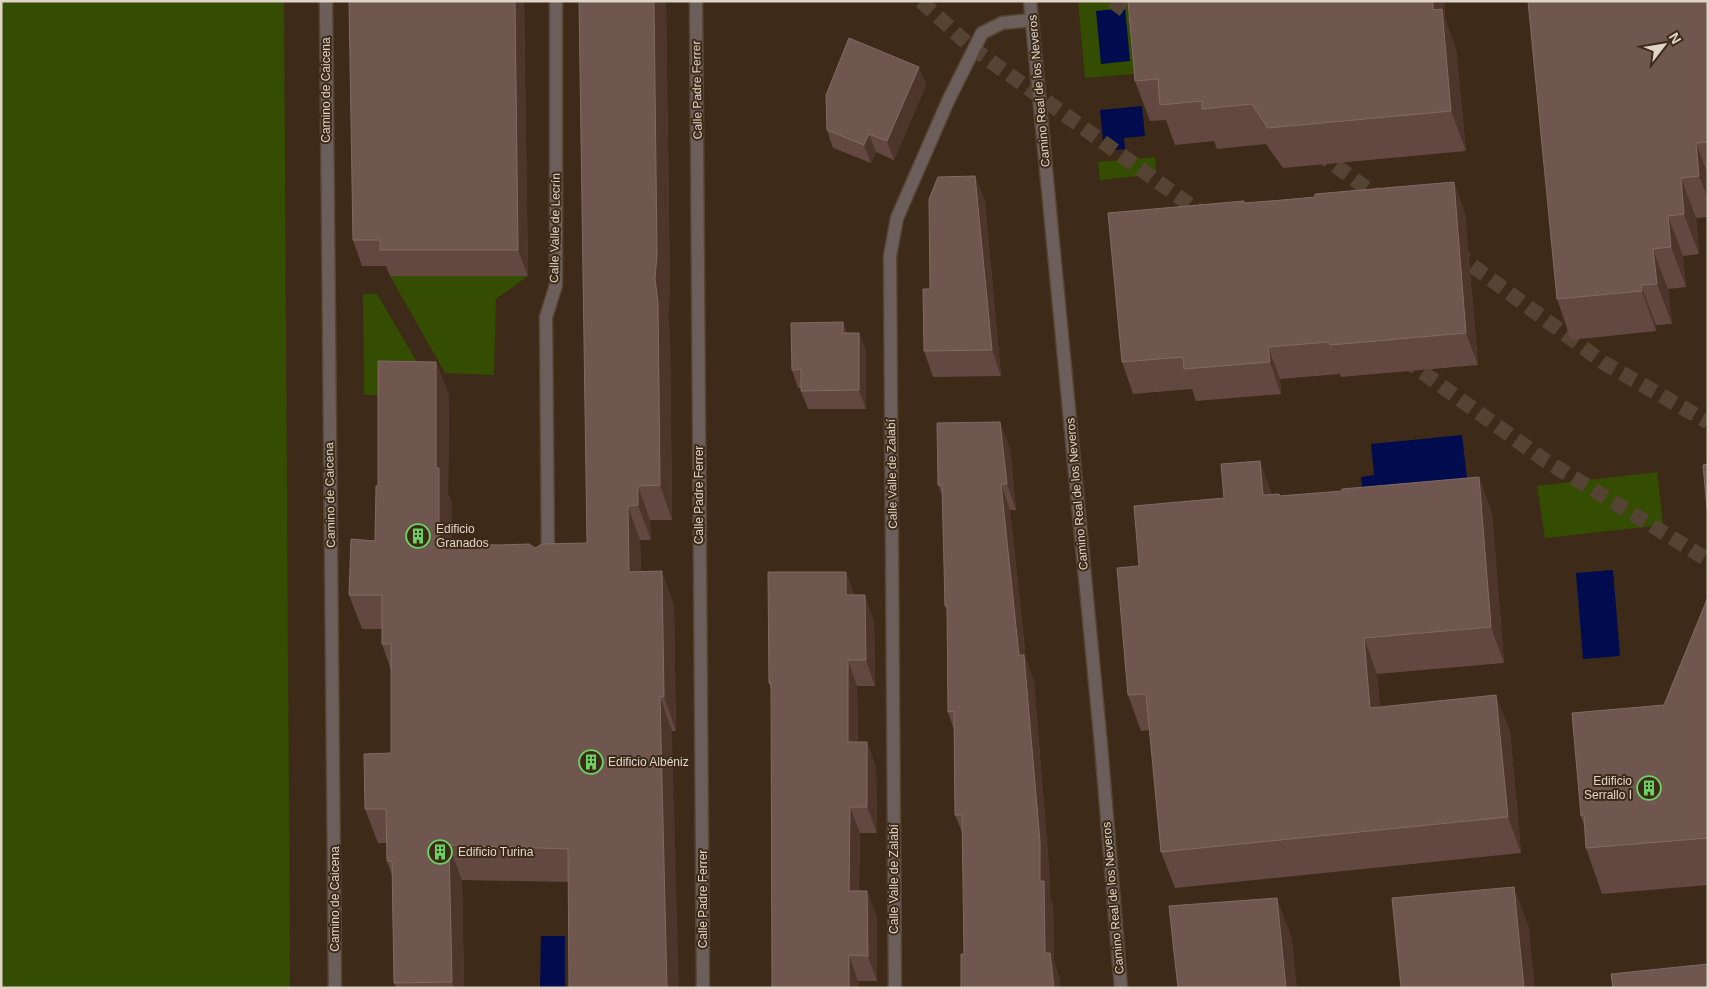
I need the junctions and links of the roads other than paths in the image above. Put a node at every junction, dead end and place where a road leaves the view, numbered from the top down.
1 (326, 1) edge
2 (556, 1) edge
3 (696, 1) edge
4 (1030, 1) edge
5 (1032, 20) junction
6 (548, 574) edge
7 (335, 988) edge
8 (703, 988) edge
9 (895, 988) edge
10 (1120, 988) edge

1 - 7 street, Camino de Caicena
2 - 6 street, Calle Valle de Lecrín
3 - 8 street, Calle Padre Ferrer
4 - 5 street, Camino Real de los Neveros
5 - 9 street, Calle Valle de Zalabí
5 - 10 street, Camino Real de los Neveros

